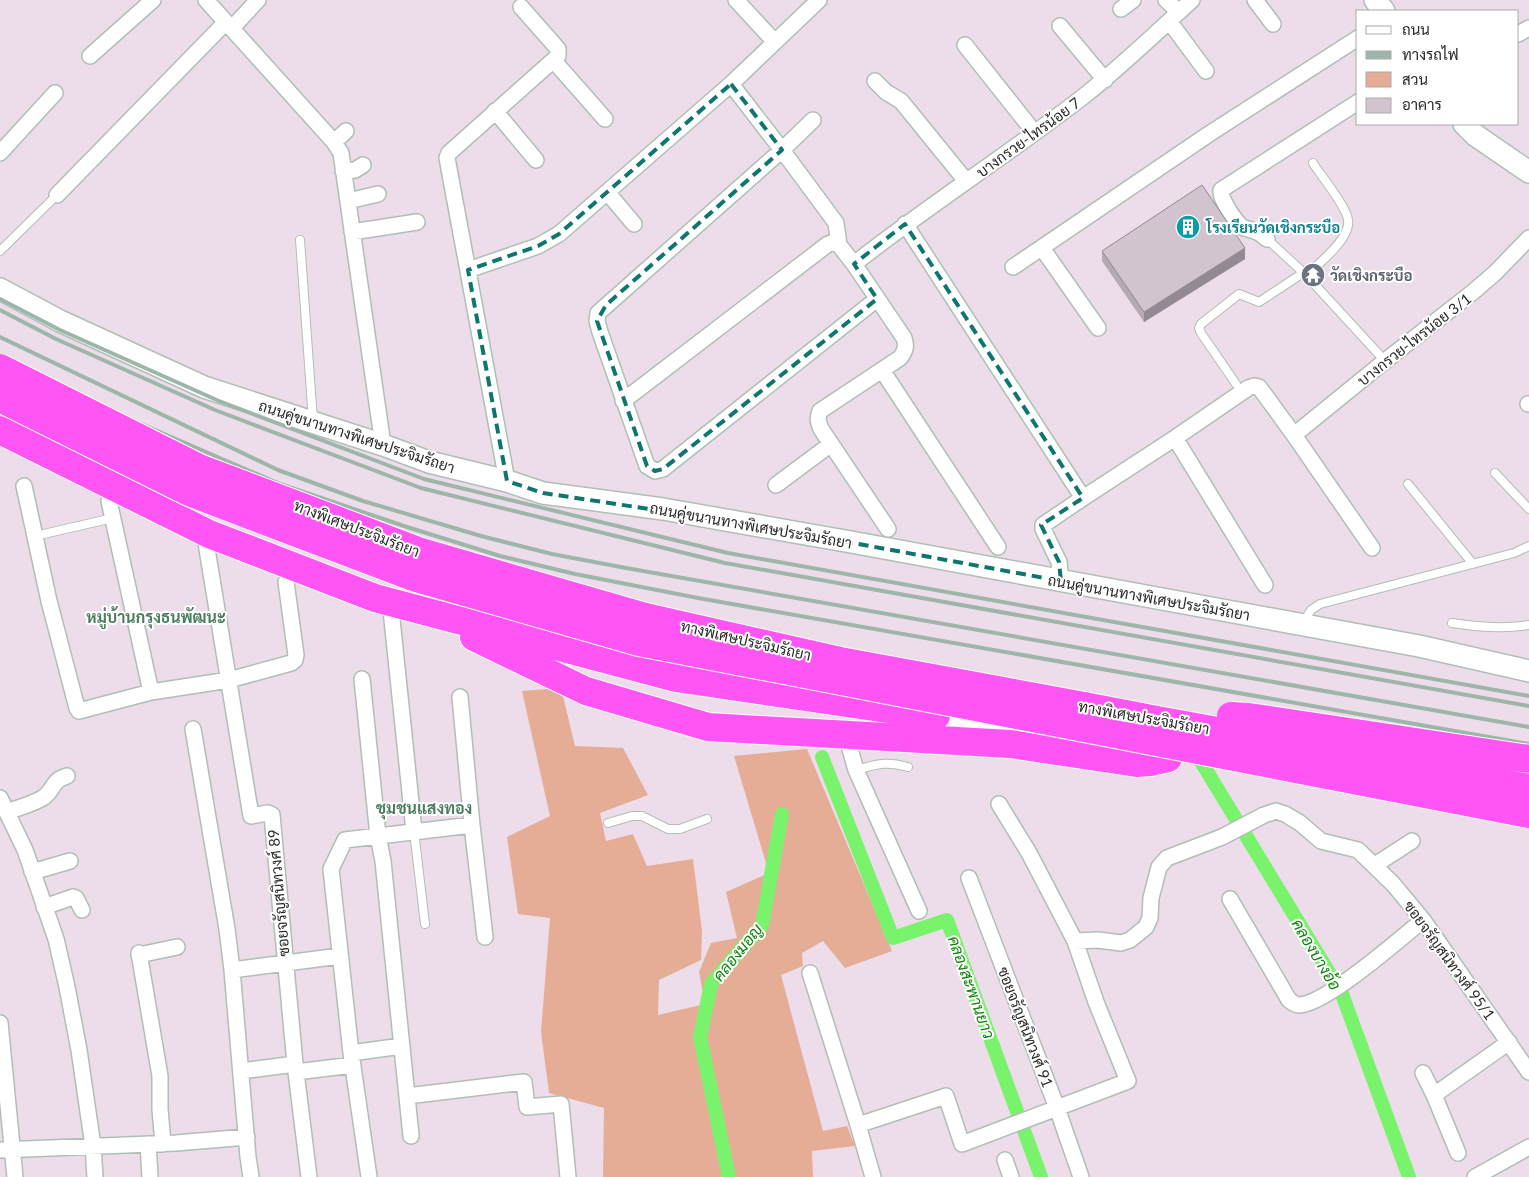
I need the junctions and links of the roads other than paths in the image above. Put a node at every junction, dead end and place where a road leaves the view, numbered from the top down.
1 (153, 0) edge
2 (206, 0) edge
3 (258, 0) edge
4 (736, 0) edge
5 (819, 0) edge
6 (1166, 0) edge
7 (1192, 0) edge
8 (1255, 0) edge
9 (521, 7) dead end
10 (1174, 17) junction
11 (1273, 24) dead end
12 (229, 25) junction
13 (1060, 26) dead end
14 (1356, 39) edge
15 (775, 42) junction
16 (964, 45) dead end
17 (90, 56) dead end
18 (554, 61) junction
19 (1206, 71) dead end
20 (1104, 80) junction
21 (875, 81) dead end
22 (731, 84) junction
23 (56, 93) dead end
24 (1356, 103) edge
25 (495, 111) junction
26 (605, 118) dead end
27 (813, 120) dead end
28 (1465, 125) edge
29 (346, 131) dead end
30 (1034, 132) junction
31 (334, 142) junction
32 (782, 150) junction
33 (0, 153) edge
34 (536, 160) dead end
35 (1313, 163) dead end
36 (363, 165) dead end
37 (344, 171) junction
38 (1529, 172) edge
39 (966, 181) junction
40 (607, 192) junction
41 (378, 194) dead end
42 (56, 195) joint
43 (348, 201) junction
44 (416, 222) dead end
45 (634, 224) dead end
46 (905, 224) junction
47 (352, 232) junction
48 (1267, 239) joint
49 (300, 240) dead end
50 (839, 245) junction
51 (1526, 246) edge
52 (1042, 248) junction
53 (0, 251) edge
54 (854, 264) junction
55 (1013, 267) dead end
56 (468, 270) junction
57 (1305, 274) junction
58 (0, 289) edge
59 (877, 299) junction
60 (1098, 328) dead end
61 (1385, 361) junction
62 (0, 368) edge
63 (882, 370) junction
64 (1236, 384) dead end
65 (0, 398) edge
66 (623, 401) junction
67 (0, 403) edge
68 (314, 424) junction
69 (0, 430) edge
70 (1294, 435) junction
71 (1175, 438) junction
72 (383, 444) junction
73 (831, 444) junction
74 (1495, 473) dead end
75 (507, 481) junction
76 (776, 484) dead end
77 (1408, 484) dead end
78 (24, 486) dead end
79 (1083, 498) junction
80 (109, 501) dead end
81 (1529, 509) edge
82 (112, 518) junction
83 (888, 529) dead end
84 (35, 536) junction
85 (206, 543) dead end
86 (1529, 546) edge
87 (998, 547) dead end
88 (1372, 548) dead end
89 (1473, 564) junction
90 (1061, 580) junction
91 (286, 582) dead end
92 (1265, 585) dead end
93 (391, 610) dead end
94 (437, 615) junction
95 (1452, 623) dead end
96 (1302, 624) junction
97 (1529, 625) edge
98 (1529, 671) edge
99 (362, 679) dead end
100 (229, 680) junction
101 (151, 692) junction
102 (460, 697) dead end
103 (931, 706) junction
104 (1158, 720) junction
105 (193, 729) dead end
106 (846, 735) junction
107 (1390, 751) junction
108 (1529, 759) edge
109 (1177, 760) junction
110 (908, 767) dead end
111 (856, 770) junction
112 (1529, 774) edge
113 (67, 776) dead end
114 (1529, 788) edge
115 (1385, 797) junction
116 (0, 798) edge
117 (999, 804) dead end
118 (7, 812) junction
119 (1529, 814) edge
120 (706, 819) dead end
121 (1529, 822) edge
122 (608, 823) dead end
123 (472, 825) junction
124 (414, 831) junction
125 (378, 836) junction
126 (1412, 841) dead end
127 (1369, 860) junction
128 (70, 861) dead end
129 (32, 872) junction
130 (969, 878) dead end
131 (1230, 899) dead end
132 (44, 908) junction
133 (82, 910) dead end
134 (919, 912) dead end
135 (1423, 920) junction
136 (425, 924) dead end
137 (485, 937) dead end
138 (1075, 941) junction
139 (177, 948) dead end
140 (340, 956) junction
141 (285, 964) junction
142 (232, 970) junction
143 (810, 973) dead end
144 (0, 1023) edge
145 (1509, 1042) junction
146 (402, 1046) junction
147 (352, 1059) junction
148 (296, 1068) junction
149 (241, 1071) junction
150 (1529, 1072) edge
151 (1423, 1073) dead end
152 (1434, 1095) junction
153 (407, 1096) junction
154 (1053, 1110) junction
155 (858, 1125) junction
156 (411, 1136) dead end
157 (247, 1137) junction
158 (156, 1144) junction
159 (93, 1146) junction
160 (1529, 1147) edge
161 (6, 1149) edge
162 (1458, 1153) dead end
163 (1005, 1160) dead end
164 (1478, 1176) edge
165 (15, 1177) edge
166 (95, 1177) edge
167 (150, 1177) edge
168 (251, 1177) edge
169 (309, 1177) edge
170 (369, 1177) edge
171 (568, 1177) edge
172 (873, 1177) edge
173 (1010, 1177) edge
174 (1081, 1177) edge

1 - 17 street
2 - 12 street
3 - 12 street
4 - 15 street
5 - 15 street
6 - 10 street
7 - 10 street, บางกรวย-ไทรน้อย 7
8 - 11 street
9 - 18 street
10 - 19 street
10 - 20 street, บางกรวย-ไทรน้อย 7
12 - 31 street
12 - 42 street
13 - 20 street
14 - 52 street
15 - 22 street
16 - 30 street
18 - 25 street
18 - 26 street
20 - 30 street, บางกรวย-ไทรน้อย 7
21 - 39 street
22 - 32 street
22 - 40 street
23 - 33 street
24 - 48 street
25 - 34 street
25 - 56 street
27 - 32 street
28 - 38 main road
29 - 31 street
30 - 39 street, บางกรวย-ไทรน้อย 7
31 - 37 street
32 - 50 street
32 - 66 street
35 - 57 lane
36 - 37 street
37 - 43 street
39 - 46 street, บางกรวย-ไทรน้อย 7
40 - 45 street
40 - 56 street
41 - 43 street
42 - 53 lane
43 - 47 street
44 - 47 street
46 - 54 street, บางกรวย-ไทรน้อย 7
46 - 79 street
47 - 72 street
48 - 57 lane
49 - 68 lane
50 - 54 street
50 - 66 street
51 - 61 street, บางกรวย-ไทรน้อย 3/1
52 - 55 street
52 - 60 street
54 - 59 street
56 - 75 street
57 - 61 lane
57 - 64 lane
58 - 68 main road, ถนนคู่ขนานทางพิเศษประจิมรัถยา
59 - 63 street
59 - 66 street
61 - 70 street, บางกรวย-ไทรน้อย 3/1
62 - 104 highway, ทางพิเศษประจิมรัถยา, bridge
63 - 73 street
63 - 87 street
65 - 119 highway, ทางพิเศษประจิมรัถยา, bridge
67 - 103 main road
68 - 72 main road, ถนนคู่ขนานทางพิเศษประจิมรัถยา
69 - 94 highway
70 - 71 street
70 - 88 street
71 - 79 street
71 - 92 street
72 - 75 main road, ถนนคู่ขนานทางพิเศษประจิมรัถยา
73 - 76 street
73 - 83 street
74 - 81 lane
75 - 90 main road, ถนนคู่ขนานทางพิเศษประจิมรัถยา
77 - 89 lane
78 - 84 street
79 - 90 street
80 - 82 street
82 - 84 lane
82 - 101 street
84 - 101 street
85 - 100 street, ซอยจรัญสนิทวงศ์ 89
86 - 89 lane
89 - 96 lane
90 - 96 main road, ถนนคู่ขนานทางพิเศษประจิมรัถยา
91 - 100 street
93 - 124 street
94 - 103 highway
94 - 106 highway
95 - 97 lane
96 - 98 main road, ถนนคู่ขนานทางพิเศษประจิมรัถยา
99 - 125 street
100 - 101 street
100 - 141 street, ซอยจรัญสนิทวงศ์ 89
102 - 123 street
103 - 107 main road
103 - 109 main road
104 - 108 highway, bridge
104 - 114 highway, ทางพิเศษประจิมรัถยา, bridge
105 - 142 street
106 - 109 highway
106 - 111 street
107 - 112 main road
107 - 115 main road
109 - 115 main road
110 - 111 lane
111 - 134 street
113 - 118 street
115 - 121 main road
116 - 118 street
117 - 138 street
118 - 129 street
120 - 122 lane
123 - 124 street
123 - 137 street
124 - 125 street
124 - 136 lane
125 - 140 street
125 - 146 street
126 - 127 street
127 - 135 street, ซอยจรัญสนิทวงศ์ 95/1
127 - 138 street
128 - 129 street
129 - 132 street
130 - 154 street, ซอยจรัญสนิทวงศ์ 91
131 - 135 street
132 - 133 street
132 - 159 street
135 - 145 street, ซอยจรัญสนิทวงศ์ 95/1
138 - 154 street
139 - 158 street
140 - 141 street
140 - 147 street
141 - 142 street
141 - 148 street, ซอยจรัญสนิทวงศ์ 89
142 - 149 street
143 - 155 street
144 - 161 street
145 - 150 street, ซอยจรัญสนิทวงศ์ 95/1
145 - 152 street
146 - 147 street
146 - 153 street
147 - 148 street
147 - 170 street
148 - 149 street
148 - 169 street, ซอยจรัญสนิทวงศ์ 89
149 - 157 street
151 - 152 street
152 - 162 street
153 - 156 street
153 - 171 street
154 - 155 street
154 - 174 street, ซอยจรัญสนิทวงศ์ 91
155 - 172 street
157 - 158 street
157 - 168 street
158 - 159 street
158 - 167 street
159 - 161 street
159 - 166 street
160 - 164 street
161 - 165 street
163 - 173 street

